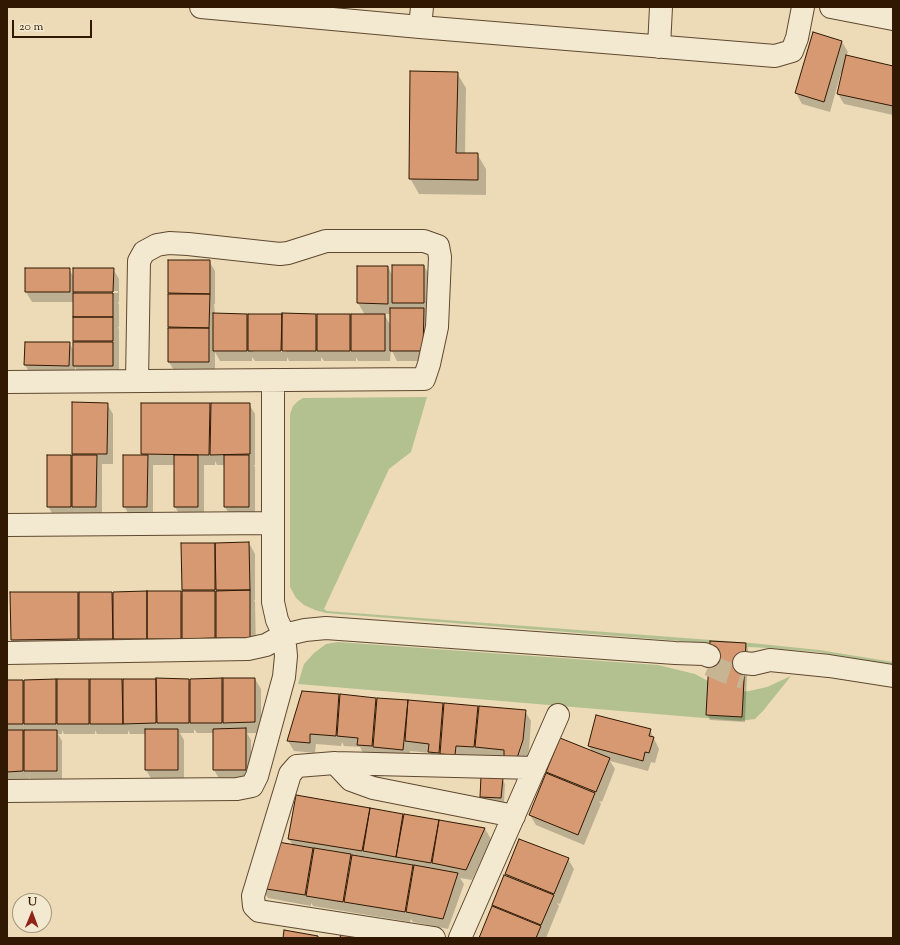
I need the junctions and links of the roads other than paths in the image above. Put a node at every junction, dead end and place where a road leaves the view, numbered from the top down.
1 (201, 7) edge
2 (661, 7) edge
3 (803, 7) edge
4 (831, 7) edge
5 (421, 17) edge
6 (893, 19) edge
7 (659, 47) junction
8 (273, 380) junction
9 (137, 381) junction
10 (7, 382) edge
11 (274, 523) junction
12 (7, 525) edge
13 (284, 635) junction
14 (7, 653) edge
15 (709, 660) tunnel mouth
16 (744, 670) tunnel mouth
17 (893, 676) edge
18 (558, 715) dead end
19 (335, 763) junction
20 (535, 768) junction
21 (7, 791) edge
22 (514, 816) junction
23 (434, 938) edge
24 (460, 938) edge

1 - 5 street
2 - 7 street
3 - 7 street
4 - 6 street
5 - 7 street
8 - 9 street
8 - 9 street
8 - 11 street
9 - 10 street
11 - 12 street
11 - 13 street
13 - 14 street
13 - 15 street
13 - 21 street
16 - 17 street
18 - 20 street
19 - 20 street
19 - 22 street
19 - 23 street
20 - 22 street
22 - 24 street

